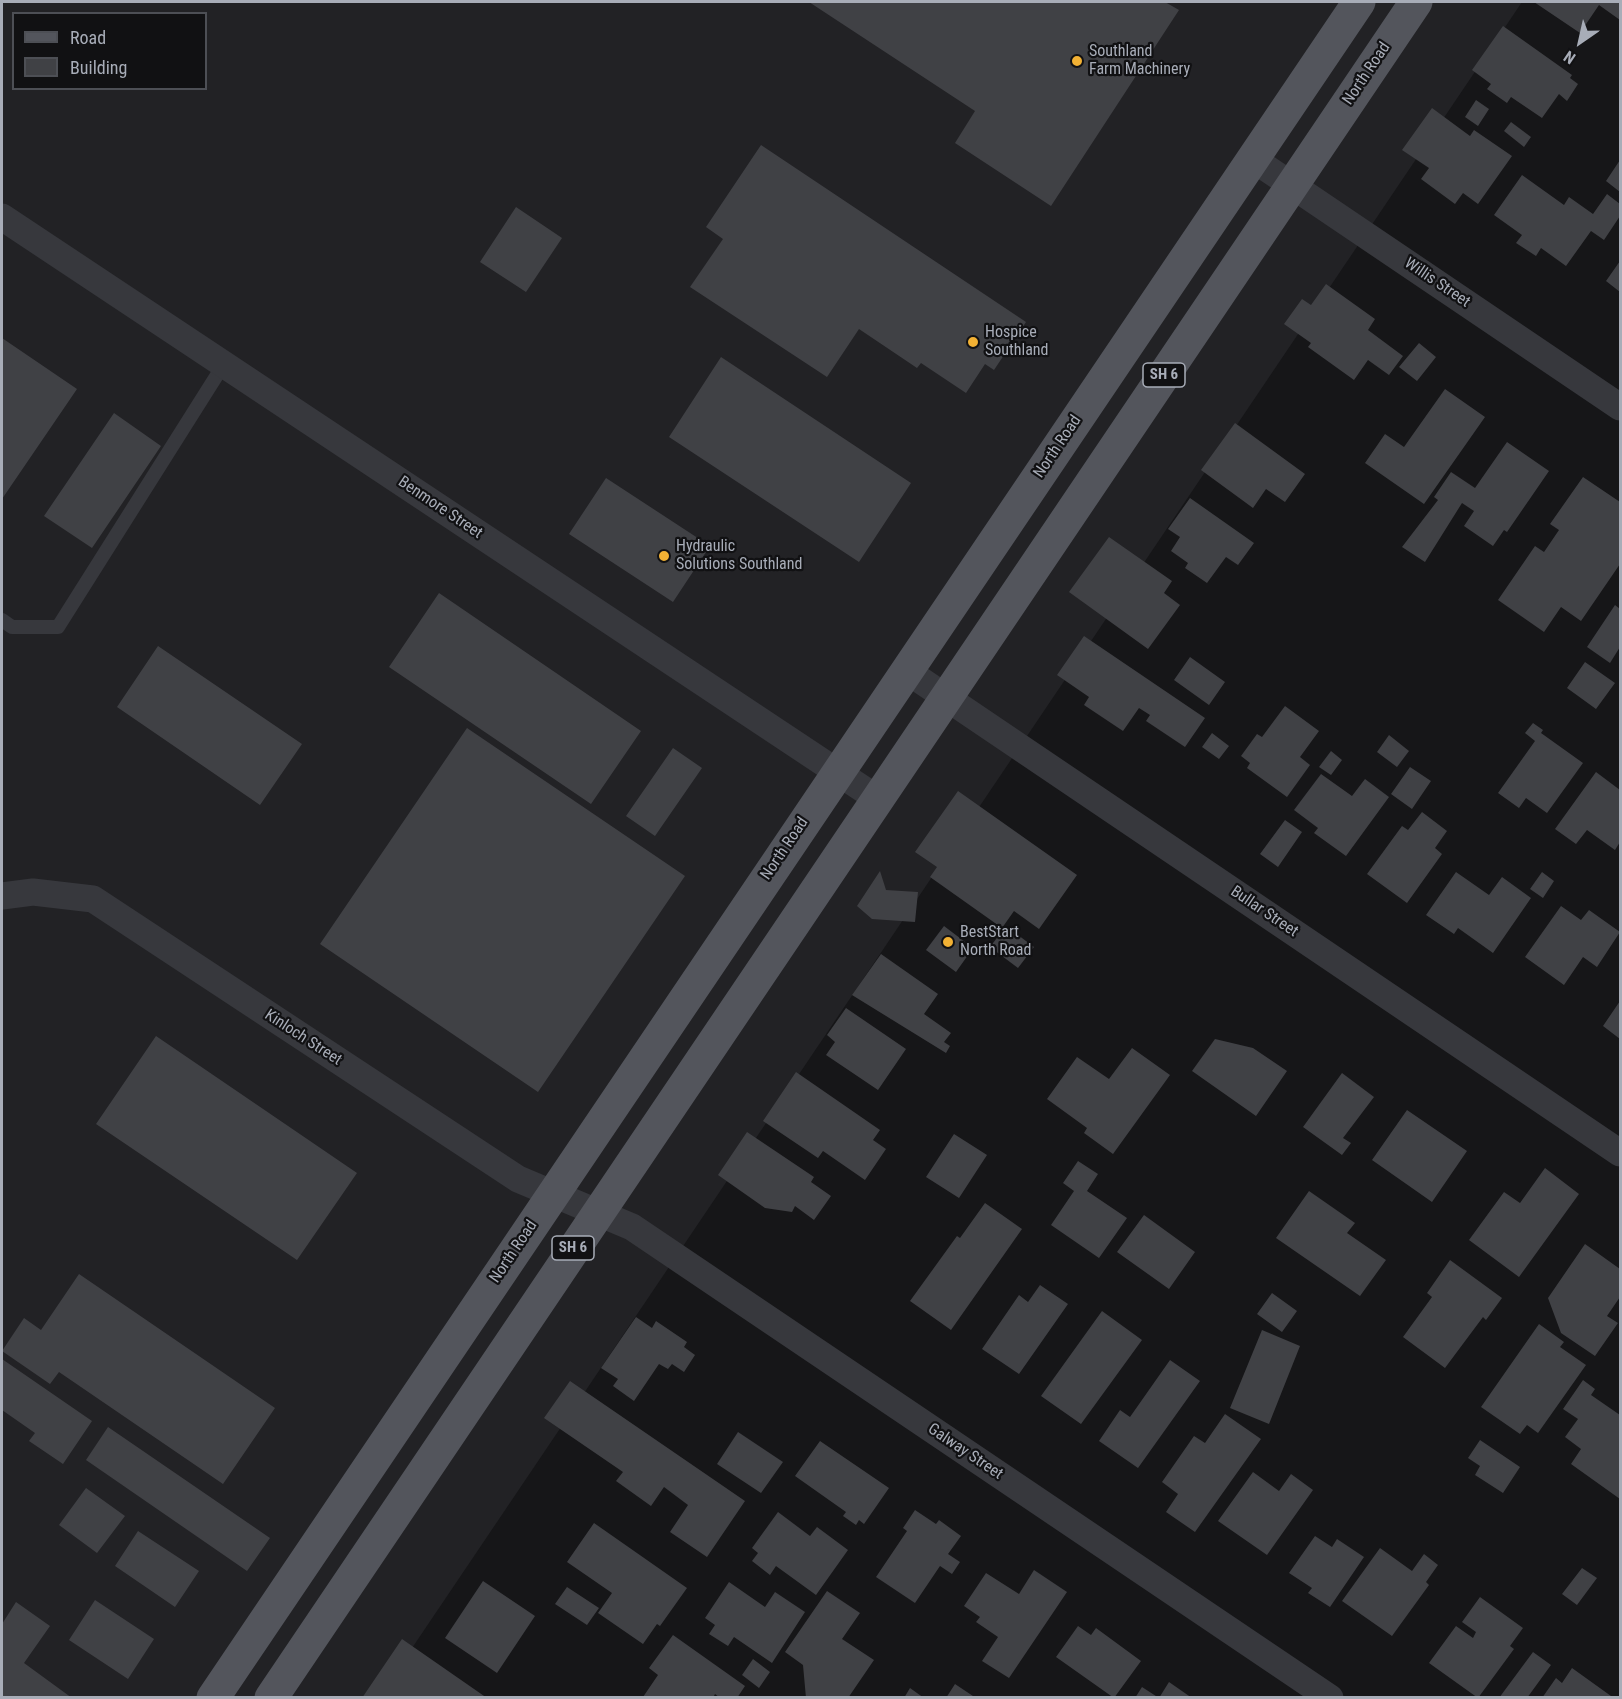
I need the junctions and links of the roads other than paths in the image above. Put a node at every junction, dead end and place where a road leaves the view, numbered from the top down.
1 (1359, 2) edge
2 (1416, 2) edge
3 (1253, 159) junction
4 (1292, 186) junction
5 (2, 217) edge
6 (224, 364) junction
7 (1620, 407) edge
8 (2, 620) edge
9 (907, 671) junction
10 (945, 698) junction
11 (837, 773) junction
12 (878, 799) junction
13 (2, 896) edge
14 (1620, 1153) edge
15 (554, 1193) junction
16 (598, 1211) junction
17 (220, 1695) edge
18 (271, 1698) edge
19 (1330, 1698) edge

1 - 3 main road, North Road / SH 6
2 - 4 main road, North Road / SH 6
3 - 4 street, Willis Street
3 - 9 main road, North Road / SH 6
4 - 7 street, Willis Street
4 - 10 main road, North Road / SH 6
5 - 6 street, Benmore Street
6 - 8 lane
6 - 11 street, Benmore Street
9 - 10 street, Bullar Street
9 - 11 main road, North Road / SH 6
10 - 12 main road, North Road / SH 6
10 - 14 street, Bullar Street
11 - 12 street, Benmore Street
11 - 15 main road, North Road / SH 6
12 - 16 main road, North Road / SH 6
13 - 15 street, Kinloch Street
15 - 16 street, Kinloch Street
15 - 17 main road, North Road / SH 6
16 - 18 main road, North Road / SH 6
16 - 19 street, Galway Street

